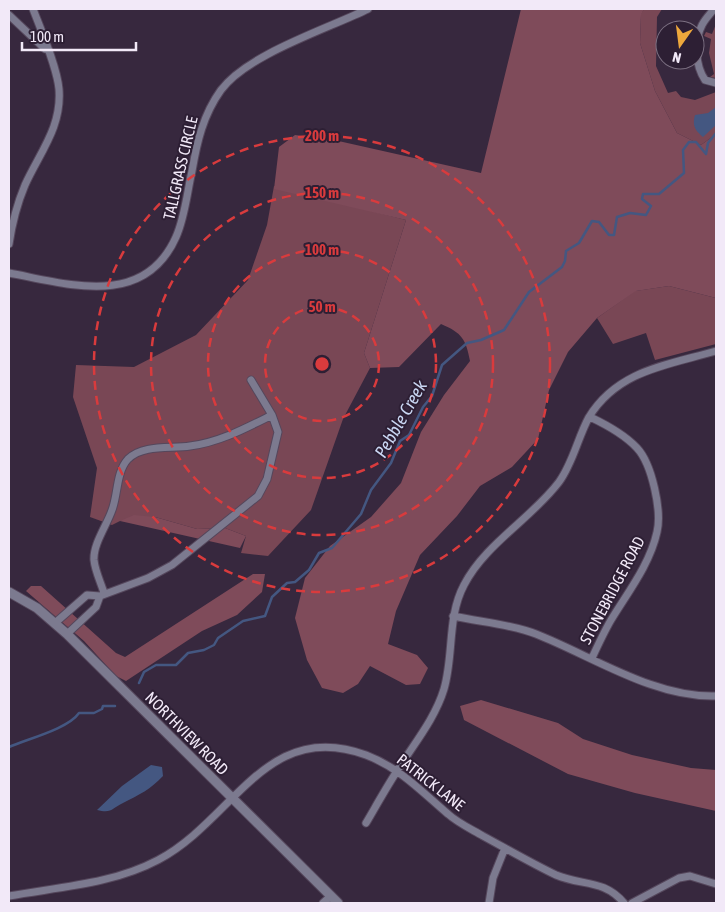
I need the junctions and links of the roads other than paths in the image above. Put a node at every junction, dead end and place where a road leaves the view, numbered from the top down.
1 (33, 9) edge
2 (368, 9) edge
3 (714, 9) edge
4 (9, 15) edge
5 (48, 51) junction
6 (716, 83) edge
7 (9, 244) edge
8 (9, 273) edge
9 (716, 351) edge
10 (251, 380) dead end
11 (272, 415) junction
12 (590, 417) junction
13 (9, 592) edge
14 (102, 595) junction
15 (453, 616) junction
16 (55, 623) junction
17 (67, 634) junction
18 (592, 658) junction
19 (716, 696) edge
20 (397, 771) junction
21 (233, 799) junction
22 (366, 823) dead end
23 (504, 848) junction
24 (716, 884) edge
25 (9, 896) edge
26 (331, 896) junction
27 (323, 903) edge
28 (338, 903) edge
29 (489, 903) edge
30 (624, 903) edge
31 (632, 903) edge

1 - 5 street
2 - 8 street, TALLGRASS CIRCLE
3 - 6 street
4 - 5 street
5 - 7 street
9 - 12 street
10 - 11 street
11 - 14 street
11 - 14 street
12 - 15 street
12 - 18 street, STONEBRIDGE ROAD
13 - 16 street, NORTHVIEW ROAD
14 - 16 street
14 - 17 street
15 - 18 street
15 - 20 street
16 - 17 street, NORTHVIEW ROAD
17 - 21 street, NORTHVIEW ROAD
18 - 19 street
20 - 21 street, PATRICK LANE
20 - 22 street
20 - 23 street, PATRICK LANE
21 - 25 street, PATRICK LANE
21 - 26 street, NORTHVIEW ROAD
23 - 29 street
23 - 30 street, PATRICK LANE
24 - 31 street
26 - 27 street
26 - 28 street, NORTHVIEW ROAD

